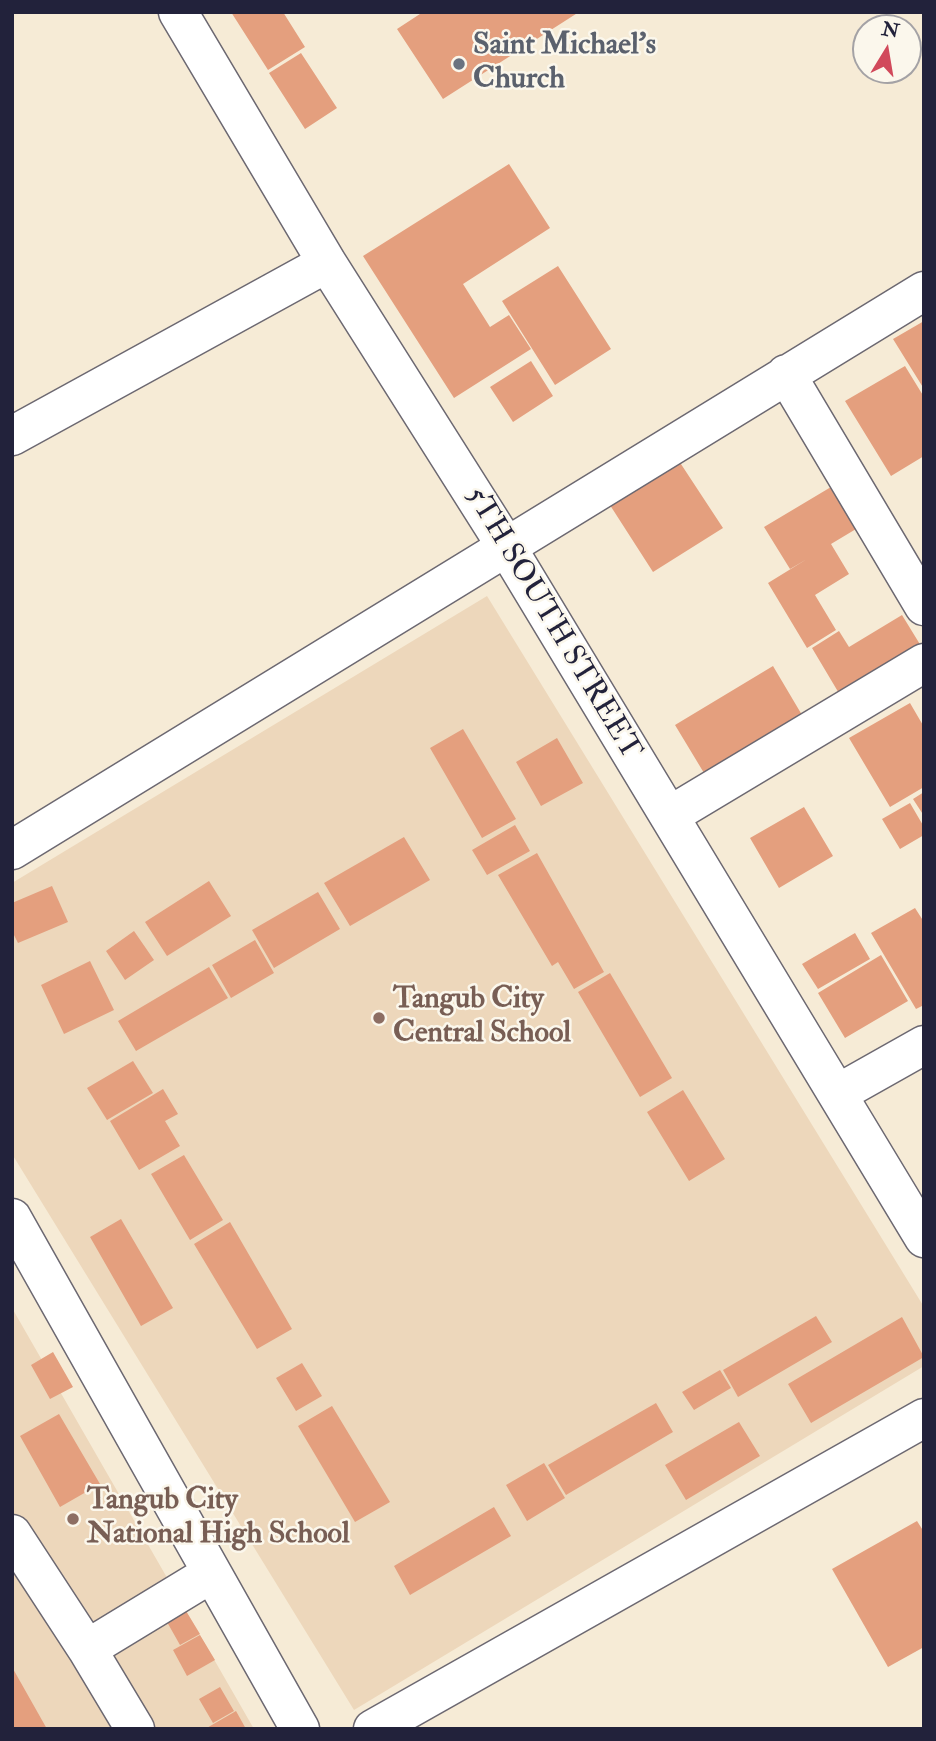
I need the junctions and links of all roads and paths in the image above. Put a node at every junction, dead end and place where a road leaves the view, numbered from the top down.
1 (178, 12) edge
2 (327, 263) junction
3 (924, 291) edge
4 (786, 374) junction
5 (12, 436) edge
6 (506, 546) junction
7 (924, 606) edge
8 (924, 663) edge
9 (669, 816) junction
10 (12, 850) edge
11 (924, 1045) edge
12 (837, 1094) junction
13 (12, 1218) edge
14 (924, 1238) edge
15 (924, 1418) edge
16 (12, 1534) edge
17 (212, 1573) junction
18 (88, 1649) junction
19 (135, 1729) edge
20 (300, 1729) edge
21 (373, 1729) edge

1 - 2 street, 5TH SOUTH STREET
2 - 5 street
2 - 6 street, 5TH SOUTH STREET
3 - 4 street
4 - 6 street
4 - 7 street
6 - 9 street, 5TH SOUTH STREET
6 - 10 street
8 - 9 street
9 - 12 street, 5TH SOUTH STREET
11 - 12 street
12 - 14 street, 5TH SOUTH STREET
13 - 17 street
15 - 21 street
16 - 18 street
17 - 18 street
17 - 20 street
18 - 19 street

